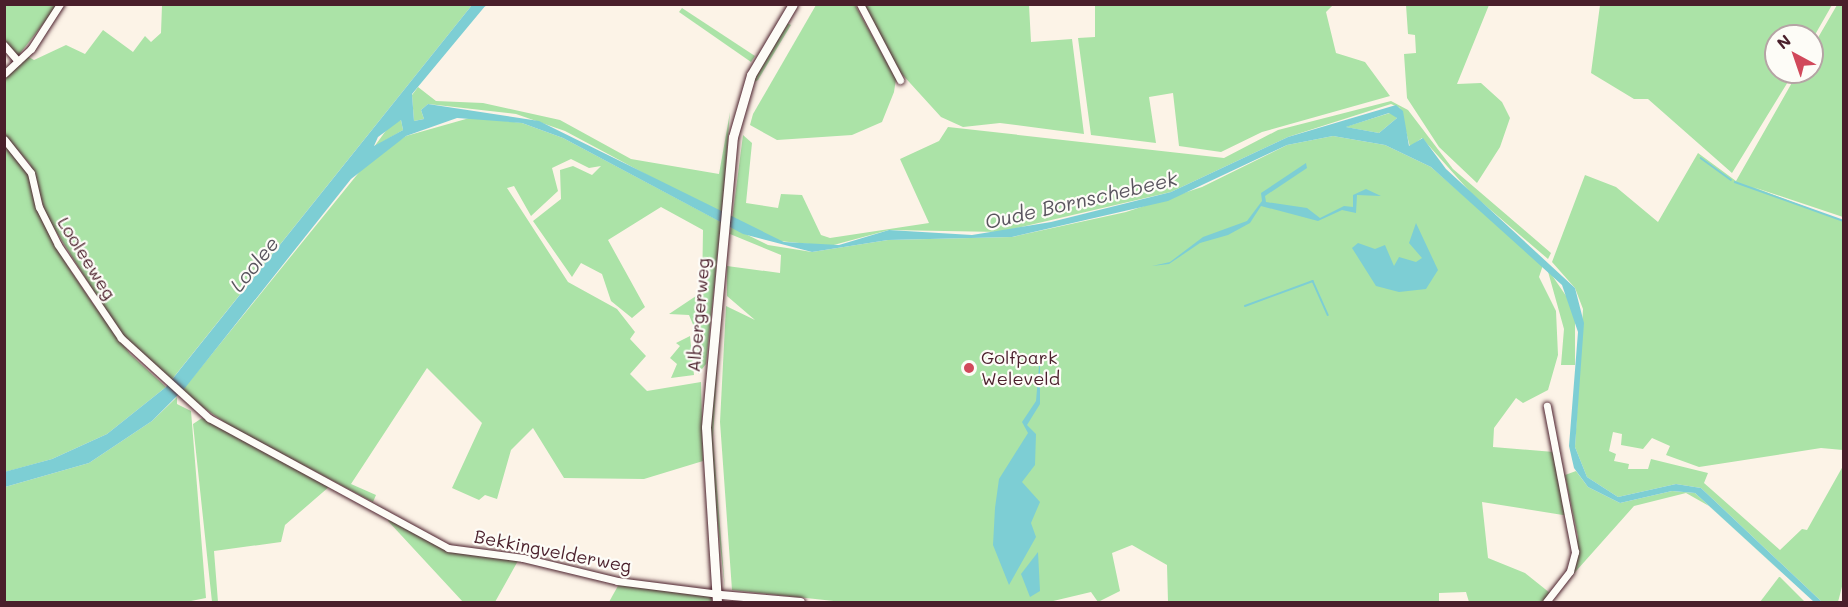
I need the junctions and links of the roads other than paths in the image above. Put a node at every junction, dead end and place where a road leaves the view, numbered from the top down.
1 (60, 4) edge
2 (793, 4) edge
3 (860, 4) edge
4 (4, 45) edge
5 (18, 61) junction
6 (4, 74) edge
7 (900, 80) dead end
8 (4, 139) edge
9 (164, 382) joint
10 (1547, 406) dead end
11 (719, 598) edge
12 (801, 603) edge
13 (1546, 603) edge

1 - 5 street
2 - 11 main road, Albergerweg
3 - 7 street
4 - 5 street
5 - 6 street
8 - 9 street, Looleeweg
9 - 11 street, Bekkingvelderweg
10 - 13 street
11 - 12 street, Bekkingvelderweg

